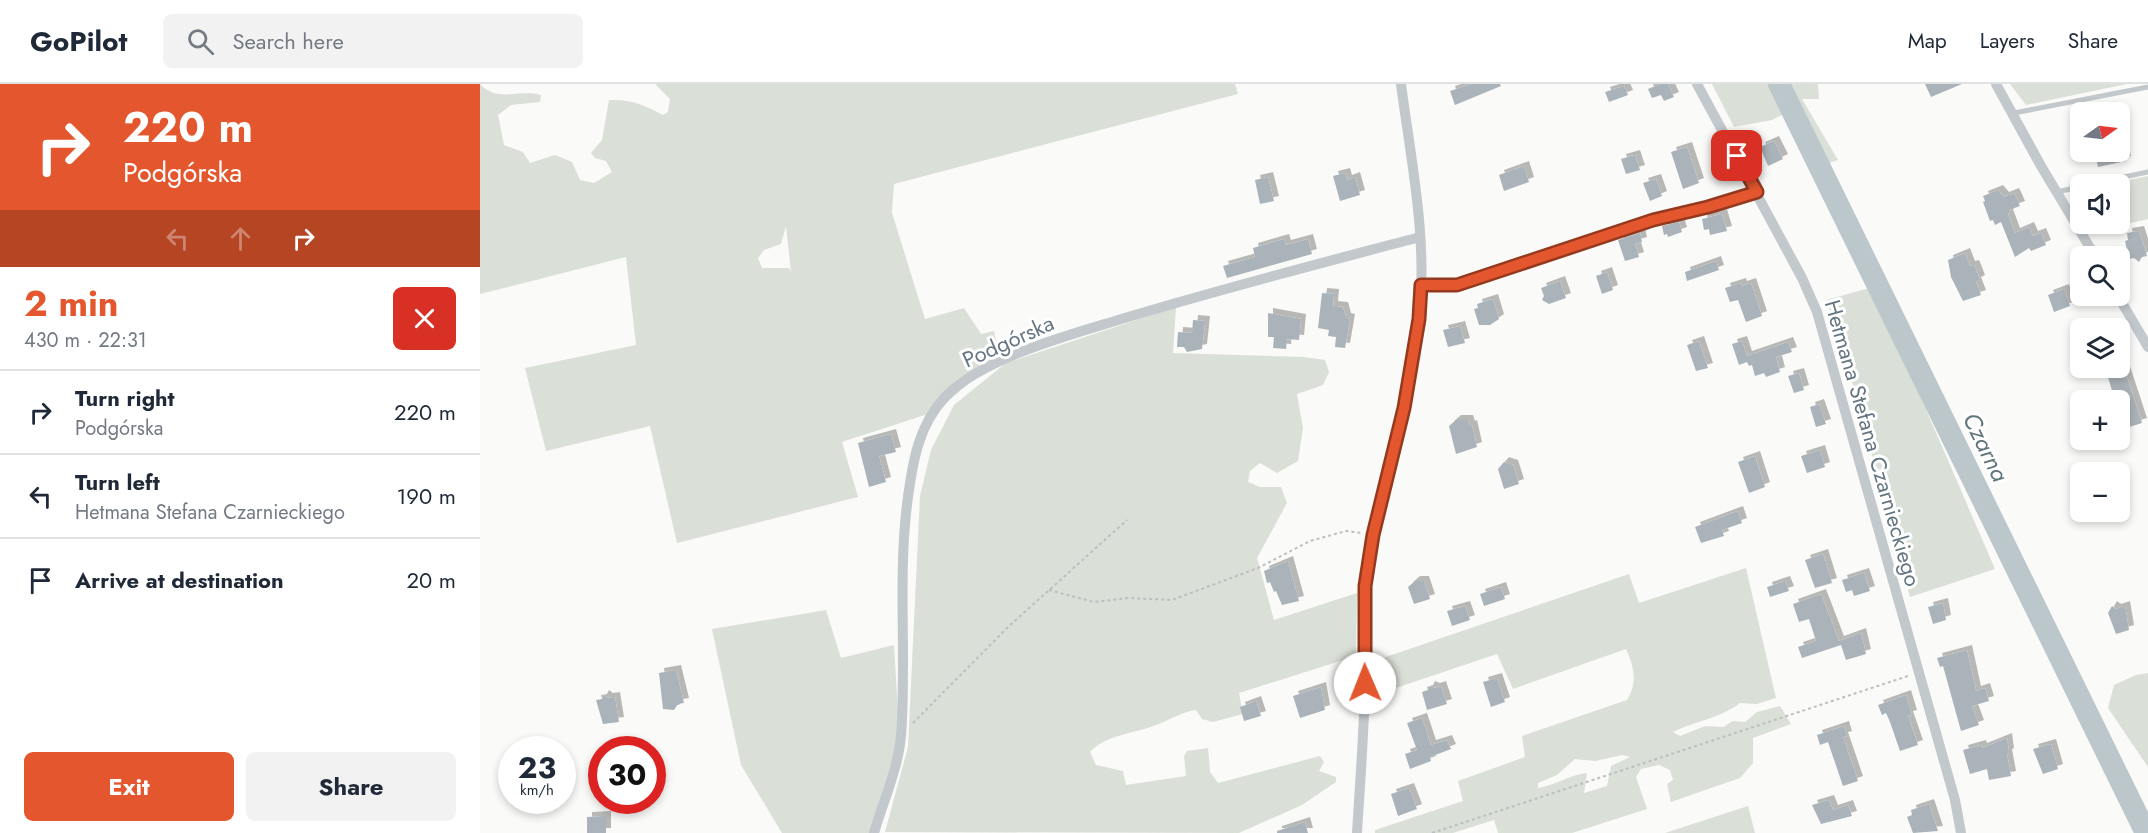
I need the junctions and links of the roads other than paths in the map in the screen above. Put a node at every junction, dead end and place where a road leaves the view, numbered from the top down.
1 (1401, 84) edge
2 (1697, 84) edge
3 (1996, 84) edge
4 (2148, 87) edge
5 (2014, 113) junction
6 (2148, 172) edge
7 (2130, 176) edge
8 (2070, 189) edge
9 (1757, 192) junction
10 (2056, 192) junction
11 (1420, 237) junction
12 (2089, 246) edge
13 (1421, 285) junction
14 (2124, 306) edge
15 (2148, 347) edge
16 (874, 833) edge
17 (1358, 833) edge
18 (1961, 833) edge

1 - 11 street
2 - 9 street, Hetmana Stefana Czarnieckiego
3 - 5 street
4 - 5 lane
5 - 10 street
6 - 7 lane
8 - 10 lane
9 - 13 street
9 - 18 street, Hetmana Stefana Czarnieckiego
10 - 12 street
11 - 13 street
11 - 16 street, Podgórska
13 - 17 street
14 - 15 street

